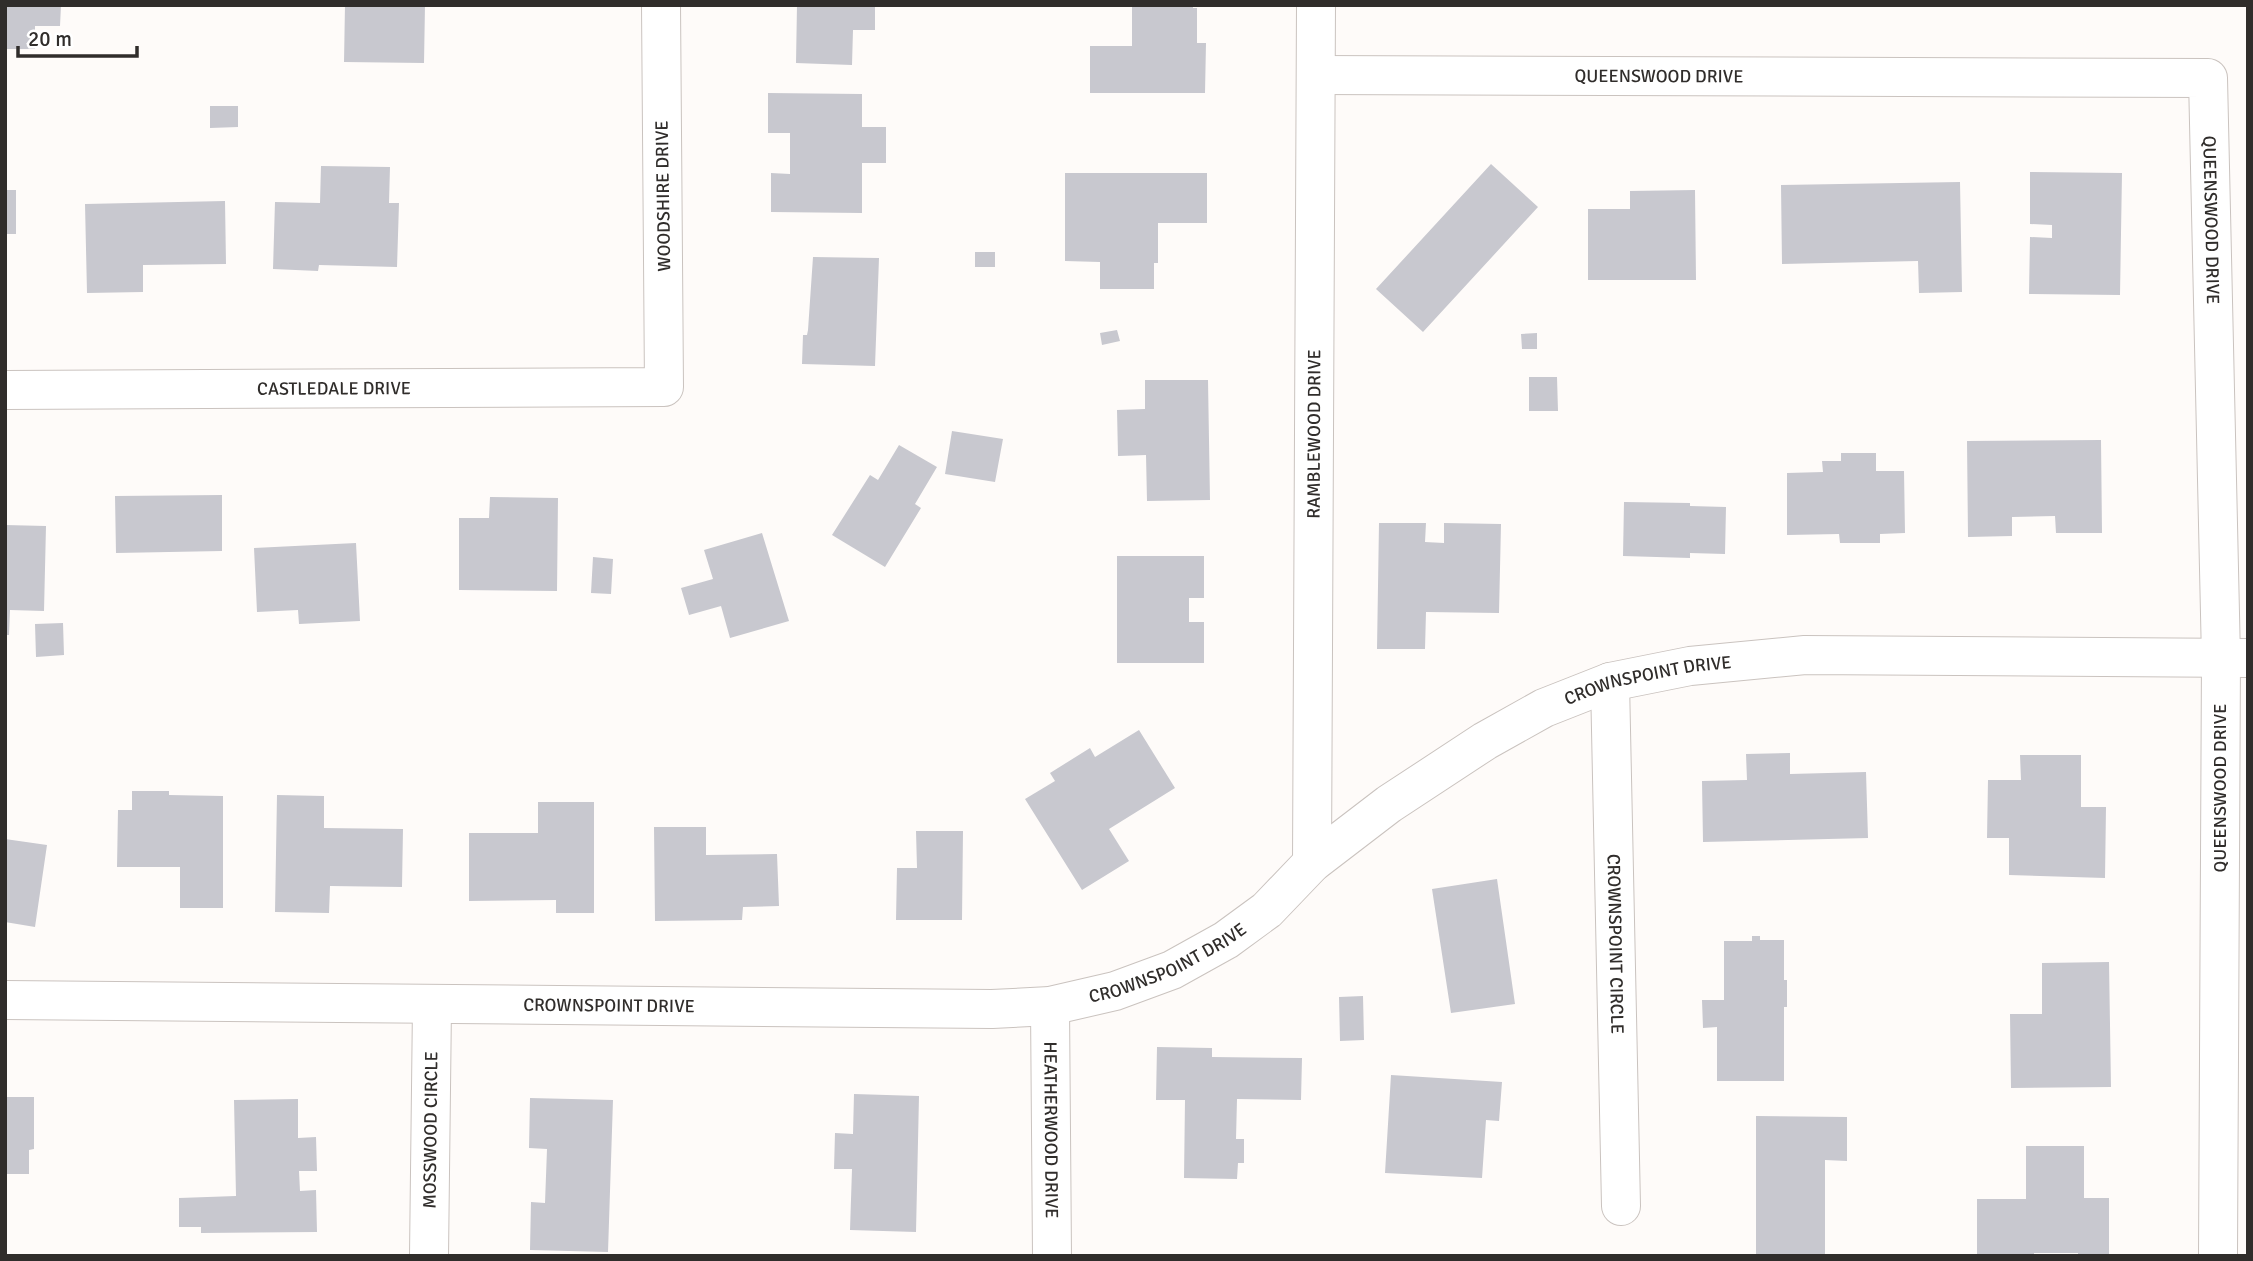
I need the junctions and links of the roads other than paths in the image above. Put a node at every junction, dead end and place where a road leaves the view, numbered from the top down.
1 (661, 5) edge
2 (1316, 5) edge
3 (1316, 75) junction
4 (664, 387) joint
5 (5, 390) edge
6 (2234, 658) edge
7 (1610, 682) junction
8 (1312, 863) junction
9 (5, 1000) edge
10 (432, 1005) junction
11 (1050, 1006) junction
12 (1621, 1206) dead end
13 (429, 1256) edge
14 (1052, 1256) edge
15 (2218, 1256) edge

1 - 4 street, WOODSHIRE DRIVE
2 - 3 street, RAMBLEWOOD DRIVE
3 - 6 street, QUEENSWOOD DRIVE
3 - 8 street, RAMBLEWOOD DRIVE
4 - 5 street, CASTLEDALE DRIVE
6 - 7 street, CROWNSPOINT DRIVE
6 - 15 street, QUEENSWOOD DRIVE
7 - 8 street, CROWNSPOINT DRIVE
7 - 12 street, CROWNSPOINT CIRCLE
8 - 11 street, CROWNSPOINT DRIVE
9 - 10 street, CROWNSPOINT DRIVE
10 - 11 street, CROWNSPOINT DRIVE
10 - 13 street, MOSSWOOD CIRCLE
11 - 14 street, HEATHERWOOD DRIVE

